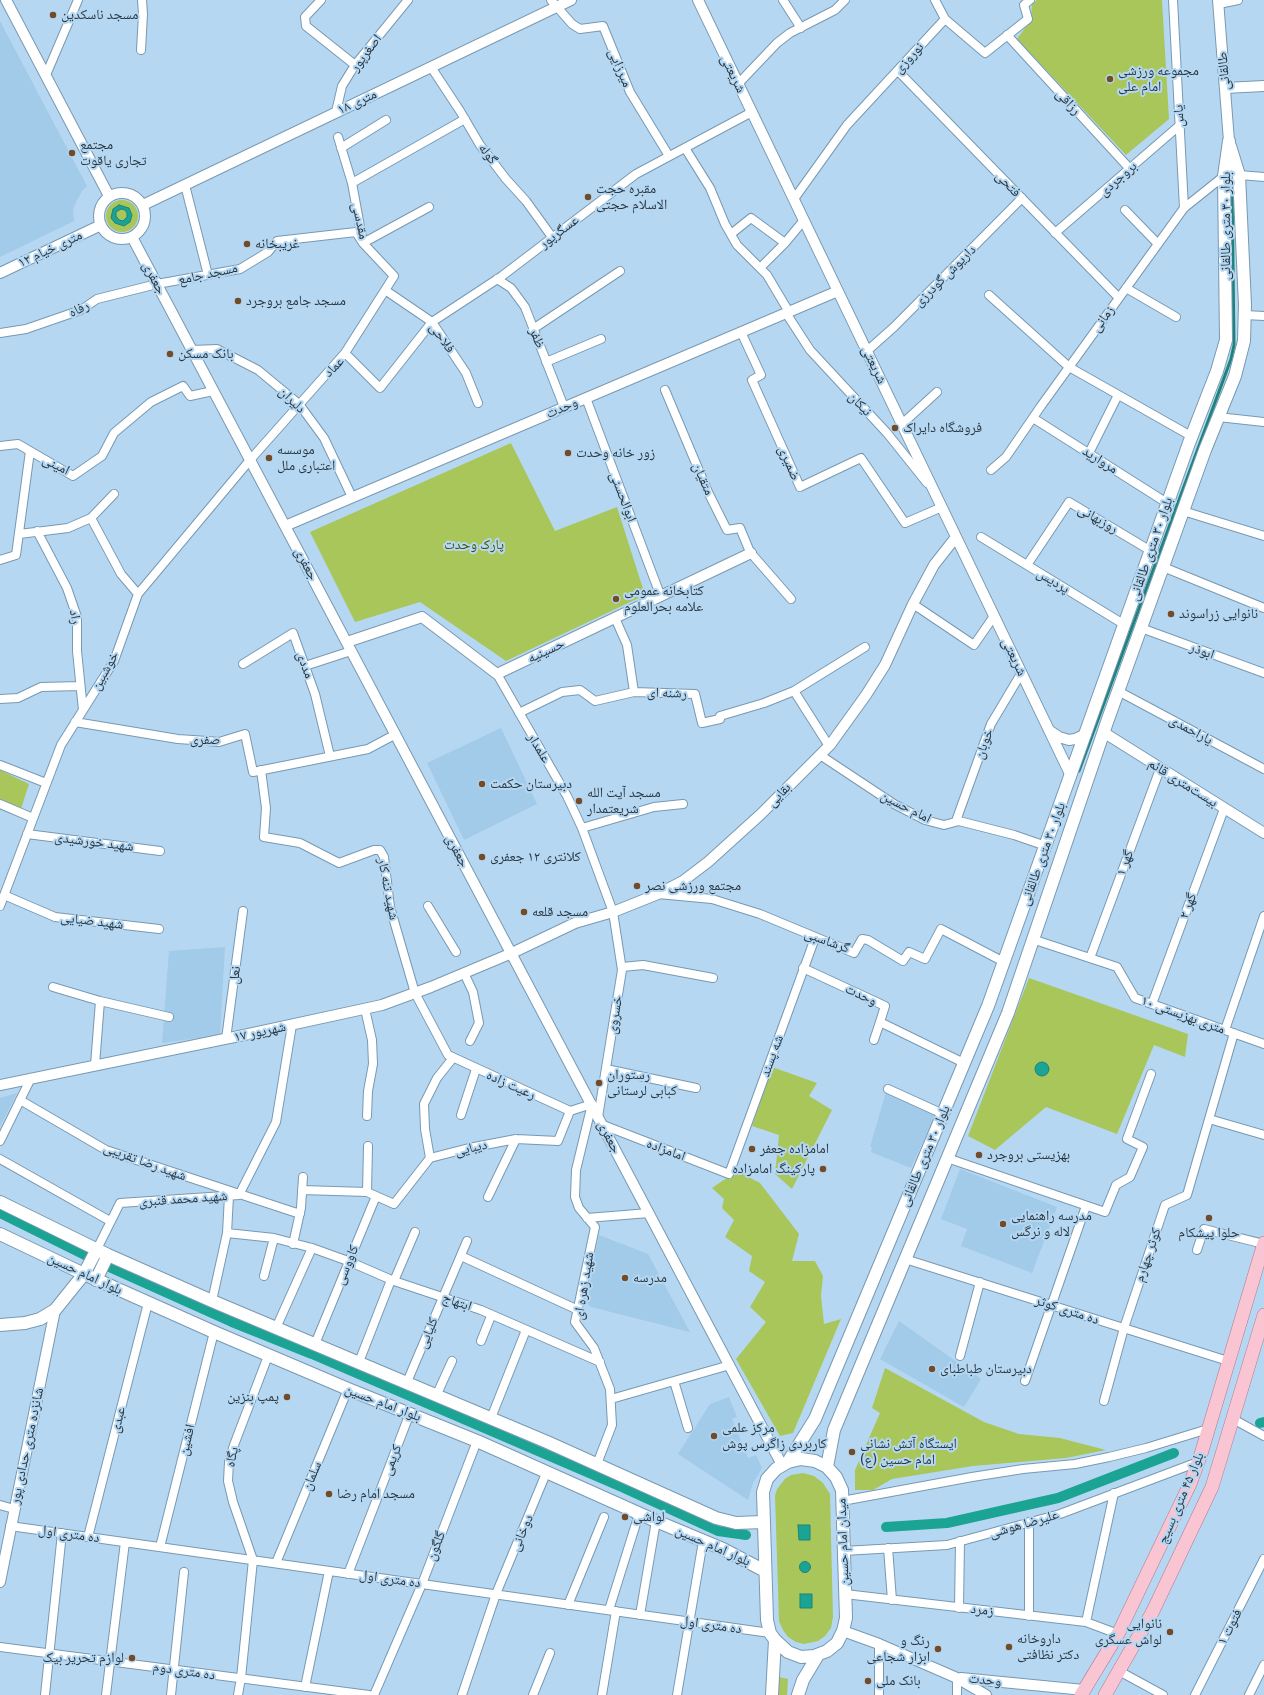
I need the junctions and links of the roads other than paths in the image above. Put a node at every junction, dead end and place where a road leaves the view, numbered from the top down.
1 (6, 0) edge
2 (78, 0) edge
3 (142, 0) edge
4 (320, 0) edge
5 (408, 0) edge
6 (571, 0) edge
7 (698, 0) edge
8 (783, 0) edge
9 (845, 0) edge
10 (935, 0) edge
11 (1030, 0) edge
12 (1173, 0) edge
13 (1238, 0) edge
14 (1218, 2) edge
15 (554, 3) edge
16 (945, 19) junction
17 (801, 28) junction
18 (1007, 35) junction
19 (140, 50) dead end
20 (355, 65) junction
21 (431, 67) junction
22 (898, 71) junction
23 (46, 75) junction
24 (738, 84) junction
25 (1264, 86) edge
26 (1225, 88) junction
27 (336, 112) junction
28 (752, 112) junction
29 (466, 119) junction
30 (386, 120) dead end
31 (1180, 125) junction
32 (338, 137) dead end
33 (1229, 142) junction
34 (341, 148) junction
35 (685, 148) junction
36 (669, 156) junction
37 (1130, 169) junction
38 (1239, 175) junction
39 (1224, 176) junction
40 (1264, 176) edge
41 (352, 183) junction
42 (185, 185) junction
43 (109, 196) junction
44 (1022, 198) junction
45 (794, 199) junction
46 (143, 205) junction
47 (429, 207) dead end
48 (1184, 208) junction
49 (1125, 210) dead end
50 (804, 220) junction
51 (101, 226) junction
52 (1056, 233) junction
53 (731, 234) junction
54 (132, 236) junction
55 (552, 237) junction
56 (363, 243) junction
57 (785, 243) junction
58 (1158, 244) junction
59 (760, 268) junction
60 (620, 271) dead end
61 (0, 274) edge
62 (208, 275) junction
63 (497, 279) junction
64 (157, 284) junction
65 (1126, 288) junction
66 (385, 290) junction
67 (838, 291) junction
68 (989, 295) dead end
69 (1119, 298) junction
70 (787, 312) junction
71 (1245, 315) junction
72 (1264, 316) edge
73 (1176, 317) dead end
74 (432, 322) junction
75 (533, 329) junction
76 (740, 332) junction
77 (0, 334) edge
78 (601, 339) dead end
79 (192, 350) junction
80 (867, 351) junction
81 (345, 354) junction
82 (546, 362) junction
83 (1069, 367) junction
84 (665, 390) dead end
85 (213, 391) junction
86 (936, 392) dead end
87 (1118, 395) junction
88 (586, 398) junction
89 (478, 403) dead end
90 (299, 404) junction
91 (564, 407) junction
92 (1218, 417) junction
93 (1033, 418) junction
94 (1264, 422) edge
95 (902, 424) junction
96 (1191, 436) junction
97 (0, 446) edge
98 (30, 451) junction
99 (1089, 453) junction
100 (250, 460) junction
101 (991, 470) dead end
102 (114, 494) dead end
103 (936, 494) junction
104 (352, 497) junction
105 (1168, 503) junction
106 (942, 507) junction
107 (1183, 511) junction
108 (92, 518) junction
109 (285, 526) junction
110 (37, 531) junction
111 (19, 534) junction
112 (1264, 536) edge
113 (956, 537) junction
114 (981, 537) dead end
115 (1151, 551) junction
116 (751, 553) junction
117 (0, 560) edge
118 (1027, 565) junction
119 (1163, 567) junction
120 (138, 594) junction
121 (660, 597) junction
122 (791, 598) dead end
123 (913, 604) junction
124 (1264, 608) edge
125 (994, 616) junction
126 (615, 618) junction
127 (1125, 625) junction
128 (1141, 628) junction
129 (349, 646) junction
130 (865, 647) dead end
131 (243, 664) dead end
132 (305, 666) junction
133 (1022, 672) junction
134 (1264, 673) edge
135 (497, 674) junction
136 (80, 686) junction
137 (794, 691) junction
138 (1118, 691) junction
139 (634, 692) junction
140 (0, 699) edge
141 (83, 710) junction
142 (519, 713) junction
143 (75, 722) junction
144 (1088, 729) junction
145 (1050, 731) junction
146 (1103, 732) junction
147 (396, 734) junction
148 (829, 746) junction
149 (820, 755) junction
150 (330, 756) junction
151 (0, 765) edge
152 (1160, 769) junction
153 (261, 770) junction
154 (1264, 770) edge
155 (1071, 776) junction
156 (1086, 781) junction
157 (46, 783) junction
158 (0, 804) edge
159 (683, 804) dead end
160 (1224, 809) junction
161 (33, 818) junction
162 (956, 821) junction
163 (582, 828) junction
164 (1263, 830) edge
165 (27, 834) junction
166 (1046, 846) junction
167 (160, 851) dead end
168 (658, 894) junction
169 (4, 895) junction
170 (0, 906) edge
171 (428, 906) dead end
172 (243, 911) dead end
173 (613, 912) junction
174 (1264, 916) edge
175 (159, 929) dead end
176 (815, 938) junction
177 (1032, 939) junction
178 (456, 952) dead end
179 (512, 953) junction
180 (1090, 958) junction
181 (1004, 962) junction
182 (622, 967) junction
183 (804, 968) junction
184 (464, 973) junction
185 (714, 978) dead end
186 (53, 987) dead end
187 (415, 993) junction
188 (100, 1001) junction
189 (1152, 1004) junction
190 (365, 1009) junction
191 (169, 1018) dead end
192 (880, 1022) junction
193 (292, 1025) junction
194 (1225, 1030) junction
195 (1234, 1033) junction
196 (226, 1039) junction
197 (874, 1040) dead end
198 (470, 1041) dead end
199 (1264, 1044) edge
200 (453, 1058) junction
201 (964, 1063) junction
202 (95, 1065) junction
203 (476, 1069) junction
204 (606, 1069) junction
205 (1151, 1074) dead end
206 (31, 1078) junction
207 (0, 1085) edge
208 (696, 1088) dead end
209 (888, 1089) dead end
210 (20, 1100) junction
211 (592, 1104) junction
212 (570, 1111) junction
213 (943, 1114) junction
214 (461, 1115) dead end
215 (367, 1116) dead end
216 (1209, 1119) junction
217 (601, 1121) junction
218 (1264, 1135) edge
219 (516, 1139) junction
220 (0, 1141) edge
221 (368, 1146) dead end
222 (430, 1158) junction
223 (947, 1158) junction
224 (0, 1159) edge
225 (729, 1174) joint
226 (303, 1177) dead end
227 (302, 1190) junction
228 (367, 1192) junction
229 (239, 1195) junction
230 (1187, 1195) joint
231 (229, 1196) junction
232 (376, 1196) junction
233 (488, 1197) dead end
234 (0, 1202) edge
235 (1086, 1206) junction
236 (649, 1213) junction
237 (300, 1214) junction
238 (587, 1218) junction
239 (110, 1221) junction
240 (415, 1232) dead end
241 (227, 1233) junction
242 (1, 1236) edge
243 (274, 1238) junction
244 (467, 1241) dead end
245 (293, 1244) junction
246 (1264, 1244) edge
247 (312, 1248) junction
248 (97, 1250) junction
249 (1197, 1250) dead end
250 (108, 1255) junction
251 (461, 1256) junction
252 (905, 1259) junction
253 (348, 1261) junction
254 (84, 1274) junction
255 (264, 1276) dead end
256 (96, 1280) junction
257 (393, 1280) junction
258 (980, 1282) junction
259 (443, 1297) junction
260 (212, 1301) junction
261 (148, 1303) junction
262 (1051, 1305) junction
263 (55, 1310) junction
264 (578, 1310) junction
265 (1264, 1315) edge
266 (491, 1316) junction
267 (0, 1325) edge
268 (276, 1328) junction
269 (1124, 1328) junction
270 (526, 1330) junction
271 (214, 1332) junction
272 (481, 1340) dead end
273 (315, 1344) junction
274 (268, 1356) junction
275 (960, 1356) dead end
276 (452, 1361) dead end
277 (1228, 1361) junction
278 (359, 1362) junction
279 (600, 1362) junction
280 (730, 1365) junction
281 (674, 1381) junction
282 (1024, 1381) dead end
283 (407, 1382) junction
284 (348, 1389) junction
285 (437, 1394) junction
286 (611, 1399) junction
287 (1104, 1401) dead end
288 (410, 1413) junction
289 (491, 1418) junction
290 (1233, 1419) junction
291 (688, 1428) dead end
292 (1208, 1429) junction
293 (1264, 1436) edge
294 (477, 1441) junction
295 (1198, 1462) junction
296 (785, 1463) junction
297 (597, 1464) junction
298 (827, 1467) junction
299 (547, 1471) junction
300 (1114, 1493) junction
301 (842, 1501) junction
302 (0, 1505) edge
303 (14, 1509) junction
304 (639, 1514) junction
305 (604, 1517) dead end
306 (656, 1521) junction
307 (764, 1522) junction
308 (1029, 1522) junction
309 (10, 1526) junction
310 (62, 1533) junction
311 (88, 1537) junction
312 (703, 1541) junction
313 (960, 1541) junction
314 (125, 1542) junction
315 (160, 1547) junction
316 (888, 1548) junction
317 (844, 1551) junction
318 (1264, 1558) edge
319 (253, 1560) junction
320 (276, 1563) junction
321 (329, 1571) junction
322 (766, 1571) junction
323 (184, 1572) dead end
324 (348, 1574) junction
325 (0, 1582) edge
326 (422, 1584) junction
327 (496, 1594) junction
328 (845, 1594) junction
329 (892, 1600) junction
330 (1134, 1602) junction
331 (568, 1605) junction
332 (959, 1608) junction
333 (612, 1611) junction
334 (1152, 1613) junction
335 (640, 1615) junction
336 (1029, 1616) junction
337 (690, 1622) junction
338 (1086, 1622) junction
339 (843, 1631) junction
340 (1118, 1634) junction
341 (772, 1637) junction
342 (879, 1644) junction
343 (0, 1647) edge
344 (49, 1653) junction
345 (550, 1653) dead end
346 (818, 1655) junction
347 (110, 1661) junction
348 (1264, 1665) edge
349 (175, 1670) junction
350 (1119, 1670) junction
351 (241, 1678) junction
352 (957, 1678) junction
353 (305, 1687) junction
354 (323, 1692) edge
355 (1082, 1693) edge
356 (45, 1695) edge
357 (106, 1695) edge
358 (171, 1695) edge
359 (238, 1695) edge
360 (369, 1695) edge
361 (374, 1695) edge
362 (462, 1695) edge
363 (533, 1695) edge
364 (602, 1695) edge
365 (677, 1695) edge
366 (772, 1695) edge
367 (798, 1695) edge
368 (879, 1695) edge
369 (958, 1695) edge
370 (986, 1695) edge
371 (1105, 1695) edge
372 (1163, 1695) edge
373 (1195, 1695) edge
374 (1249, 1695) edge

1 - 23 street
2 - 23 street
3 - 19 street
4 - 20 street
5 - 20 street, اصغرپور
6 - 15 street, ۱۸ متری
7 - 24 street, شریعتی
8 - 17 street
9 - 17 street
10 - 16 street
11 - 18 street
12 - 31 street, یاس
13 - 14 street
14 - 26 street, طالقانی
15 - 21 street, ۱۸ متری
15 - 36 street, میرزایی
16 - 18 street
16 - 22 street, نوروزی
17 - 24 street
18 - 37 street, رزاقی
20 - 27 street, اصغرپور
21 - 27 street, ۱۸ متری
21 - 29 street, گوله
22 - 44 street, فتحی
22 - 45 street, نوروزی
23 - 43 street
24 - 28 street, شریعتی
25 - 26 street
26 - 33 street, طالقانی
27 - 42 street, ۱۸ متری
28 - 35 street, عسگرپور
28 - 45 street, شریعتی
29 - 41 street
29 - 55 street, گوله
30 - 34 street
31 - 37 street, بروجردی
31 - 48 street, یاس
32 - 34 street, مقدسی
33 - 38 main road, بلوار ۳۰ متری طالقانی
33 - 39 main road, بلوار ۳۰ متری طالقانی
34 - 41 street, مقدسی
35 - 36 street, عسگرپور
35 - 53 street, نیکان
36 - 55 street, عسگرپور
37 - 52 street, بروجردی
38 - 40 street
38 - 71 main road, بلوار ۳۰ متری طالقانی
39 - 48 street, زمانی
39 - 96 main road, بلوار ۳۰ متری طالقانی
41 - 56 street, مقدسی
42 - 46 street, ۱۸ متری
42 - 62 street
43 - 46 street
43 - 51 street
44 - 52 street, فتحی
44 - 80 street, داریوش گودرزی
45 - 50 street, شریعتی
46 - 54 street
47 - 56 street
48 - 58 street, زمانی
49 - 58 street
50 - 57 street
50 - 67 street, شریعتی
51 - 54 street
51 - 61 street, ۱۲ متری خیام
52 - 69 street, فتحی
53 - 57 street
53 - 59 street, نیکان
54 - 64 street, جعفری
55 - 63 street, عسگرپور
56 - 62 street, مسجد جامع
56 - 66 street, مقدسی
57 - 59 street
58 - 65 street, زمانی
59 - 70 street, نیکان
60 - 75 street
62 - 64 street, مسجد جامع
63 - 74 street, عسگرپور
63 - 75 street, ظفر
64 - 77 street, رفاه
64 - 79 street, جعفری
65 - 69 street, زمانی
65 - 73 street
66 - 74 street, فلاحی
66 - 81 street, مقدسی
67 - 70 street, وحدت
67 - 80 street, شریعتی
68 - 83 street
69 - 83 street, زمانی
70 - 76 street, وحدت
70 - 103 street, نیکان
71 - 72 street
71 - 92 main road, بلوار ۳۰ متری طالقانی
74 - 81 street, عماد
74 - 89 street, فلاحی
75 - 82 street, ظفر
76 - 88 street, وحدت
76 - 106 street, ضمیری
78 - 82 street
79 - 85 street, جعفری
79 - 90 street, دلیران
80 - 95 street, شریعتی
81 - 90 street, عماد
82 - 91 street, ظفر
83 - 87 street
83 - 93 street, زمانی
84 - 116 street, متقیان
85 - 98 street, امینی
85 - 100 street, جعفری
86 - 95 street
87 - 96 street
87 - 99 street
88 - 91 street, وحدت
88 - 121 street, ابوالحسنی
90 - 100 street, عماد
90 - 104 street, دلیران
91 - 104 street, وحدت
92 - 94 street
92 - 107 main road, بلوار ۳۰ متری طالقانی
93 - 99 street, مروارید
93 - 101 street, زمانی
95 - 103 street, شریعتی
96 - 105 main road, بلوار ۳۰ متری طالقانی
97 - 98 street
98 - 111 street, امینی
99 - 105 street, مروارید
100 - 109 street, جعفری
100 - 120 street, خوشبین
102 - 108 street
103 - 106 street, شریعتی
104 - 109 street, وحدت
105 - 115 main road, بلوار ۳۰ متری طالقانی
106 - 113 street, شریعتی
107 - 112 street
107 - 119 main road, بلوار ۳۰ متری طالقانی
108 - 110 street
108 - 120 street
109 - 129 street, جعفری
110 - 111 street
110 - 136 street, راد
111 - 117 street, امینی
113 - 123 street, بقایی
113 - 125 street, شریعتی
114 - 118 street, پردیس
115 - 118 street, روزبهانی
115 - 127 main road, بلوار ۳۰ متری طالقانی
116 - 121 street, حسینیه
116 - 122 street
118 - 127 street, پردیس
119 - 124 street
119 - 128 main road, بلوار ۳۰ متری طالقانی
120 - 141 street, خوشبین
121 - 126 street, حسینیه
123 - 125 street
123 - 148 street, بقایی
125 - 133 street, شریعتی
126 - 135 street, حسینیه
126 - 139 street
127 - 144 main road, بلوار ۳۰ متری طالقانی
128 - 134 street, ابوذر
128 - 138 main road, بلوار ۳۰ متری طالقانی
129 - 132 street
129 - 135 street
129 - 147 street, جعفری
130 - 137 street
131 - 132 street, مددی
132 - 150 street, مددی
133 - 145 street, شریعتی
133 - 162 street, خوبان
135 - 142 street, علمدار
136 - 140 street
136 - 141 street, راد
137 - 139 street, رشنه ای
137 - 148 street
138 - 146 main road, بلوار ۳۰ متری طالقانی
138 - 154 street, یاراحمدی
139 - 142 street, رشنه ای
141 - 143 street, خوشبین
142 - 163 street, علمدار
143 - 153 street, صفری
143 - 157 street, خوشبین
144 - 145 street
144 - 146 main road
144 - 155 main road, بلوار ۳۰ متری طالقانی
145 - 155 street, شریعتی
146 - 152 street, بیست‌متری قائم
146 - 156 main road, بلوار ۳۰ متری طالقانی
147 - 150 street
147 - 179 street, جعفری
148 - 149 street, بقایی
149 - 162 street, امام حسین
149 - 168 street, بقایی
150 - 153 street
151 - 157 street
152 - 160 street, بیست‌متری قائم
152 - 180 street, گهر ۱
153 - 187 street, شهید تنه کار
155 - 156 main road
155 - 166 main road, بلوار ۳۰ متری طالقانی
156 - 177 main road, بلوار ۳۰ متری طالقانی
157 - 161 street, خوشبین
158 - 161 street
159 - 163 street
160 - 164 street, بیست‌متری قائم
160 - 189 street, گهر ۲
161 - 165 street, خوشبین
162 - 166 street, امام حسین
163 - 173 street, علمدار
165 - 167 street, شهید خورشیدی
165 - 169 street, خوشبین
166 - 181 main road, بلوار ۳۰ متری طالقانی
168 - 173 street, بقایی
168 - 176 street, گرشاسبی
169 - 170 street, خوشبین
169 - 175 street, شهید ضیایی
171 - 178 street
172 - 196 street, نعل
173 - 179 street, بقایی
173 - 182 street, خسروی
174 - 194 street
176 - 181 street, گرشاسبی
176 - 183 street, شه پسند
177 - 180 street, ۱۰ متری بهزیستی
177 - 223 main road, بلوار ۳۰ متری طالقانی
179 - 184 street, ۱۷ شهریور
179 - 211 street, جعفری
180 - 189 street, ۱۰ متری بهزیستی
181 - 201 main road, بلوار ۳۰ متری طالقانی
182 - 185 street
182 - 204 street, خسروی
183 - 192 street, وحدت
183 - 225 street, شه پسند
184 - 187 street, ۱۷ شهریور
184 - 198 street
186 - 188 street
187 - 190 street, ۱۷ شهریور
187 - 200 street, رعیت زاده
188 - 191 street
188 - 202 street
189 - 194 street, ۱۰ متری بهزیستی
190 - 193 street, ۱۷ شهریور
190 - 215 street
192 - 197 street
192 - 201 street, وحدت
193 - 196 street, ۱۷ شهریور
193 - 229 street, شهید محمد قنبری
194 - 195 street, ۱۰ متری بهزیستی
195 - 199 street, ۱۰ متری بهزیستی
195 - 216 street, ۱۰ متری بهزیستی
196 - 202 street, ۱۷ شهریور
200 - 203 street, رعیت زاده
200 - 222 street
201 - 213 main road, بلوار ۳۰ متری طالقانی
202 - 206 street, ۱۷ شهریور
203 - 212 street, رعیت زاده
203 - 214 street
204 - 208 street
204 - 217 street, خسروی
205 - 235 street
206 - 207 street, ۱۷ شهریور
206 - 210 street
209 - 213 street
210 - 220 street
210 - 229 street, شهید رضا تقریبی
211 - 212 street
211 - 217 street, جعفری
211 - 238 street, شهید زهره ای
212 - 219 street, دیبایی
213 - 296 main road, بلوار ۳۰ متری طالقانی
216 - 218 street
216 - 230 street, ۱۰ متری بهزیستی
217 - 225 street, امامزاده
217 - 236 street, جعفری
219 - 222 street, دیبایی
219 - 233 street
221 - 228 street
222 - 232 street
223 - 235 street
223 - 252 main road, بلوار ۳۰ متری طالقانی
224 - 239 street
226 - 227 street
227 - 228 street
227 - 237 street
228 - 232 street
229 - 231 street, شهید محمد قنبری
229 - 237 street, شهید رضا تقریبی
230 - 269 street, کوثر چهارم
231 - 239 street, شهید محمد قنبری
231 - 241 street
232 - 253 street, کاووسی
234 - 248 main road, بلوار امام حسین
235 - 262 street
236 - 238 street
236 - 280 street, جعفری
237 - 245 street
238 - 264 street, شهید زهره ای
239 - 248 street, شهید محمد قنبری
240 - 257 street
241 - 243 street, ابتهاج
241 - 260 street
242 - 254 main road, بلوار امام حسین
243 - 245 street, ابتهاج
243 - 255 street
244 - 251 street, کلیایی
245 - 247 street, ابتهاج
246 - 249 street
246 - 277 main road, بلوار ۴۵ متری بسیج
247 - 253 street, ابتهاج
247 - 268 street
248 - 250 main road, بلوار امام حسین
248 - 254 main road
250 - 256 main road
250 - 260 main road, بلوار امام حسین
251 - 259 street, کلیایی
251 - 264 street
252 - 258 street, ده متری کوثر
252 - 298 main road, بلوار ۳۰ متری طالقانی
253 - 257 street, ابتهاج
253 - 273 street, کاووسی
254 - 256 main road, بلوار امام حسین
254 - 263 main road
256 - 261 main road, بلوار امام حسین
257 - 259 street, ابتهاج
257 - 278 street
258 - 262 street, ده متری کوثر
258 - 275 street
259 - 266 street, ابتهاج
259 - 283 street, کلیایی
260 - 268 main road, بلوار امام حسین
261 - 271 main road, بلوار امام حسین
261 - 311 street, عبدی
262 - 269 street, ده متری کوثر
262 - 282 street
263 - 267 main road
263 - 303 street, شانزده متری حدادی پور
264 - 279 street, شهید زهره ای
265 - 290 main road, بلوار ۴۵ متری بسیج
266 - 270 street, ابتهاج
266 - 272 street
268 - 273 main road, بلوار امام حسین
269 - 277 street, ده متری کوثر
269 - 287 street, کوثر چهارم
270 - 279 street, ابتهاج
270 - 289 street
271 - 274 main road, بلوار امام حسین
271 - 315 street, افشین
273 - 278 main road, بلوار امام حسین
274 - 284 main road, بلوار امام حسین
274 - 319 street, پگاه
276 - 285 street
277 - 292 main road, بلوار ۴۵ متری بسیج
278 - 283 main road, بلوار امام حسین
279 - 286 street, شهید زهره ای
280 - 281 street
280 - 296 street, جعفری
281 - 286 street
281 - 291 street
283 - 285 main road, بلوار امام حسین
284 - 288 main road, بلوار امام حسین
284 - 320 street, سلمان
285 - 289 main road, بلوار امام حسین
286 - 297 street, شهید زهره ای
288 - 294 main road, بلوار امام حسین
288 - 324 street, کریمی
289 - 297 main road, بلوار امام حسین
290 - 293 street
290 - 334 main road, بلوار ۴۵ متری بسیج
292 - 295 main road, بلوار ۴۵ متری بسیج
292 - 301 street
294 - 299 main road, بلوار امام حسین
294 - 326 street, گلگون
295 - 300 street, علیرضا هوشی
295 - 330 main road, بلوار ۴۵ متری بسیج
296 - 298 main road
296 - 307 main road
297 - 307 main road, بلوار امام حسین
298 - 301 main road, میدان امام حسین
299 - 304 main road, بلوار امام حسین
299 - 327 street, دوخانی
300 - 308 street, علیرضا هوشی
300 - 338 street
301 - 317 main road, میدان امام حسین
302 - 303 street
303 - 309 street, شانزده متری حدادی پور
304 - 306 main road, بلوار امام حسین
304 - 333 street
305 - 331 street
306 - 312 main road, بلوار امام حسین
306 - 335 street
307 - 322 main road
308 - 313 street, علیرضا هوشی
308 - 336 street
309 - 310 street, ده متری اول
309 - 325 street, شانزده متری حدادی پور
310 - 311 street, ده متری اول
310 - 344 street
311 - 314 street, ده متری اول
312 - 322 main road, بلوار امام حسین
312 - 337 street
313 - 316 street, علیرضا هوشی
313 - 332 street
314 - 315 street, ده متری اول
314 - 347 street
315 - 319 street, ده متری اول
316 - 317 street, علیرضا هوشی
316 - 329 street
317 - 328 main road, میدان امام حسین
318 - 373 street, فتوت ۱
319 - 320 street, ده متری اول
319 - 351 street
320 - 321 street, ده متری اول
321 - 324 street, ده متری اول
321 - 353 street
322 - 341 main road
323 - 349 street
324 - 326 street, ده متری اول
326 - 327 street, ده متری اول
326 - 361 street, گلگون
327 - 331 street, ده متری اول
327 - 362 street, دوخانی
328 - 329 street, زمرد
328 - 339 main road, میدان امام حسین
329 - 332 street, زمرد
330 - 334 main road
330 - 340 main road, بلوار ۴۵ متری بسیج
331 - 333 street, ده متری اول
332 - 336 street, زمرد
333 - 335 street, ده متری اول
333 - 364 street
334 - 350 main road, بلوار ۴۵ متری بسیج
335 - 337 street, ده متری اول
336 - 338 street, زمرد
337 - 341 street, ده متری اول
337 - 365 street
338 - 340 street, زمرد
339 - 342 street, وحدت
339 - 346 main road, میدان امام حسین
340 - 355 main road, بلوار ۴۵ متری بسیج
341 - 346 main road
341 - 366 main road
342 - 352 street, وحدت
342 - 368 street
343 - 344 street, ده متری دوم
344 - 347 street, ده متری دوم
344 - 356 street
345 - 363 street
346 - 367 main road
347 - 349 street, ده متری دوم
347 - 357 street
348 - 374 street
349 - 351 street, ده متری دوم
349 - 358 street
350 - 371 main road, بلوار ۴۵ متری بسیج
350 - 372 street
351 - 353 street, ده متری دوم
351 - 359 street
352 - 355 street, وحدت
352 - 369 street
352 - 370 street, وحدت
353 - 354 street, ده متری دوم
354 - 360 street, ده متری دوم

